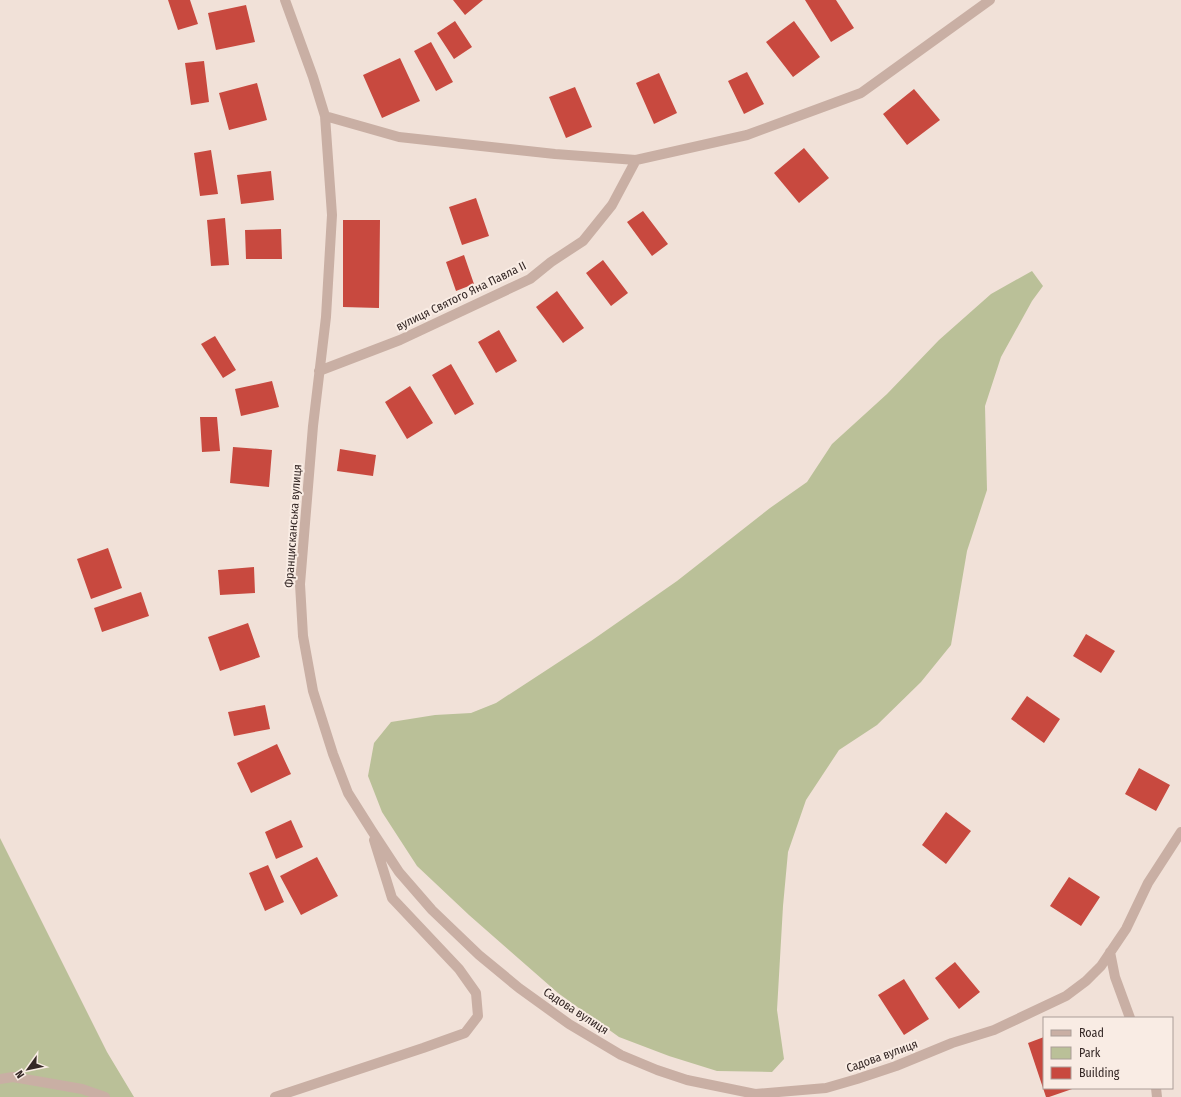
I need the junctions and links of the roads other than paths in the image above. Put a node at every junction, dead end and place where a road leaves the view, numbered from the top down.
1 (285, 0) edge
2 (990, 0) edge
3 (325, 116) junction
4 (636, 160) junction
5 (320, 371) junction
6 (372, 831) junction
7 (1181, 832) edge
8 (1110, 952) junction
9 (519, 988) joint
10 (1130, 1017) edge
11 (0, 1079) edge
12 (105, 1097) edge
13 (275, 1097) edge

1 - 3 street, Францисканська вулиця
2 - 4 street
3 - 4 street
3 - 5 street, Францисканська вулиця
4 - 5 street, вулиця Святого Яна Павла II
5 - 6 street, Францисканська вулиця
6 - 9 street, Францисканська вулиця
6 - 13 street
7 - 8 street, Садова вулиця
8 - 9 street, Садова вулиця
8 - 10 street
11 - 12 street

